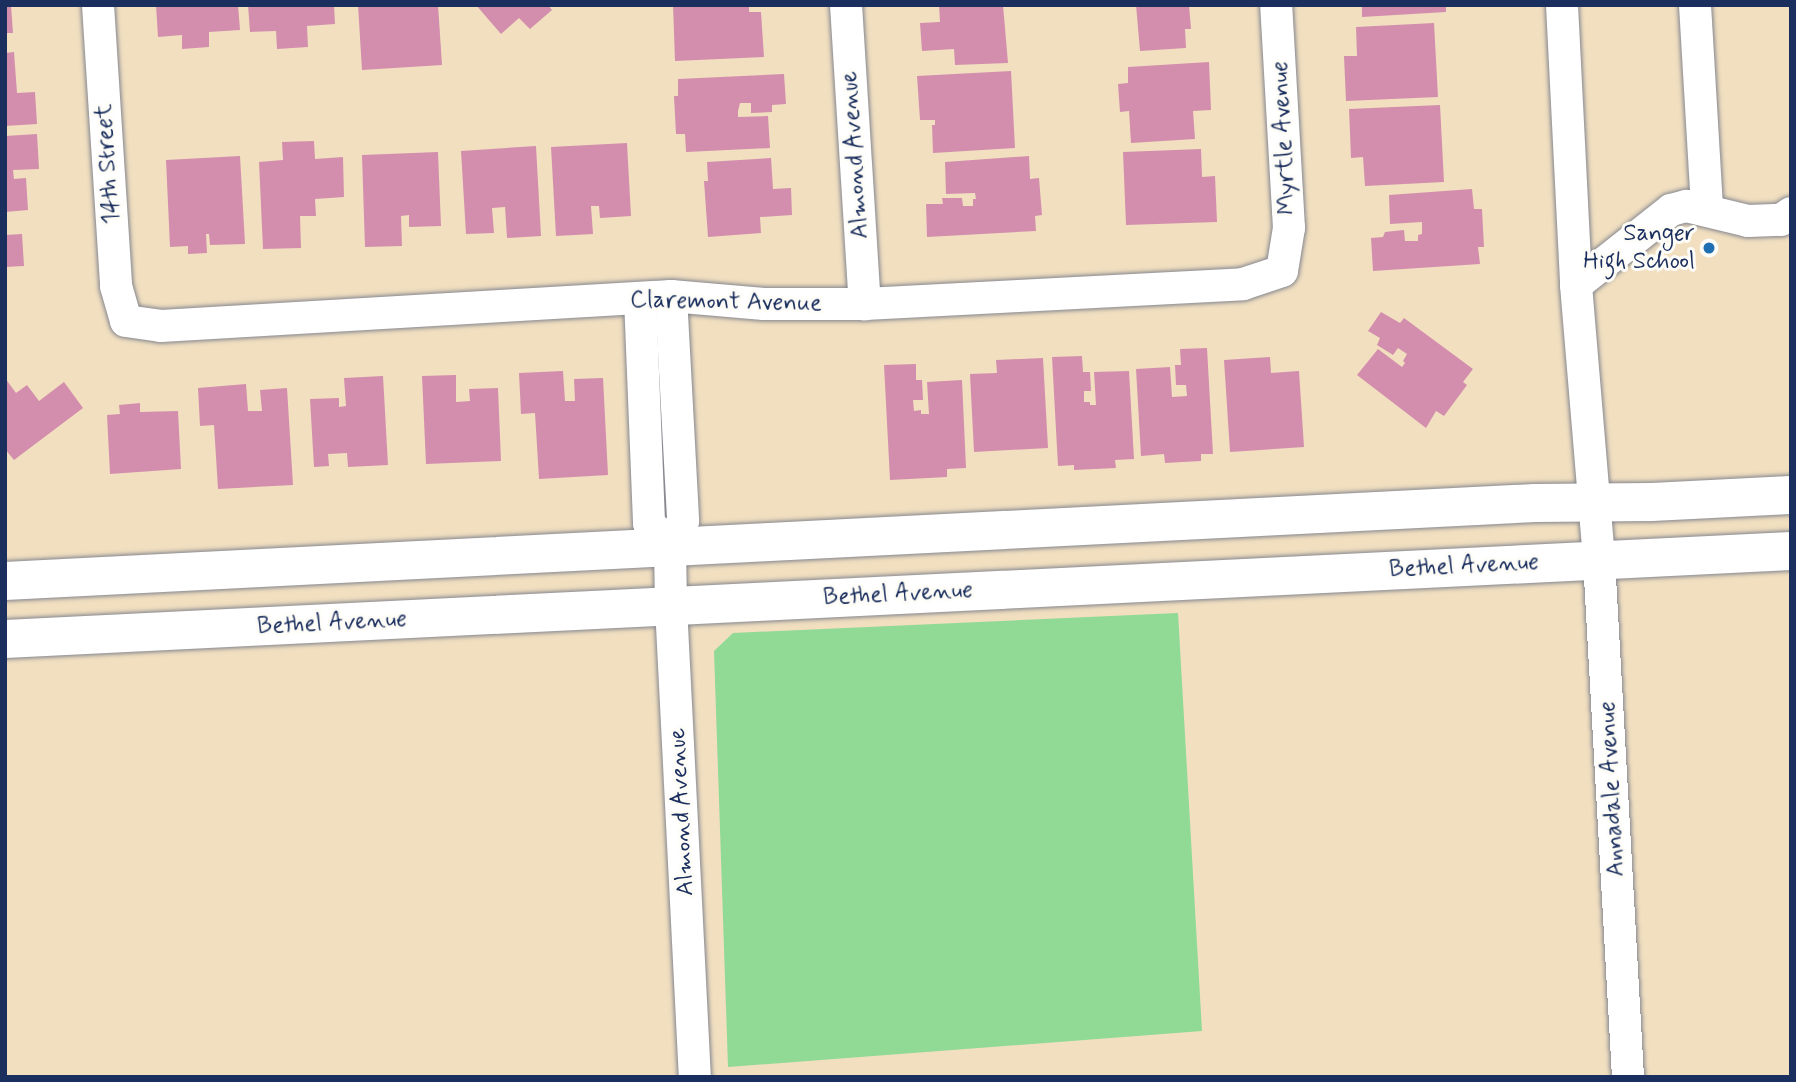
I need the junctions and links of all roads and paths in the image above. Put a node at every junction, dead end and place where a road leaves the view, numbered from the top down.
1 (98, 5) edge
2 (846, 5) edge
3 (1276, 5) edge
4 (1562, 5) edge
5 (1695, 5) edge
6 (1707, 210) junction
7 (1791, 213) edge
8 (1282, 271) joint
9 (1576, 285) junction
10 (671, 296) junction
11 (640, 298) junction
12 (865, 304) junction
13 (126, 321) joint
14 (1791, 495) edge
15 (1592, 501) junction
16 (670, 547) junction
17 (1791, 551) edge
18 (1599, 560) junction
19 (5, 581) edge
20 (671, 606) junction
21 (5, 639) edge
22 (695, 1077) edge
23 (1628, 1077) edge

1 - 13 street, 14th Street
2 - 12 street, Almond Avenue
3 - 8 street, Myrtle Avenue
4 - 9 street, Annadale Avenue
5 - 6 street
6 - 7 street
6 - 9 street
8 - 12 street, Claremont Avenue
9 - 15 street, Annadale Avenue
10 - 11 street, Claremont Avenue
10 - 12 street, Claremont Avenue
10 - 16 street, Almond Avenue
11 - 13 street, Claremont Avenue
11 - 16 street
14 - 15 main road
15 - 16 main road
15 - 18 street, Annadale Avenue
16 - 19 main road
16 - 20 street, Almond Avenue
17 - 18 main road, Bethel Avenue
18 - 20 main road, Bethel Avenue
18 - 23 street, Annadale Avenue
20 - 21 main road, Bethel Avenue
20 - 22 street, Almond Avenue

